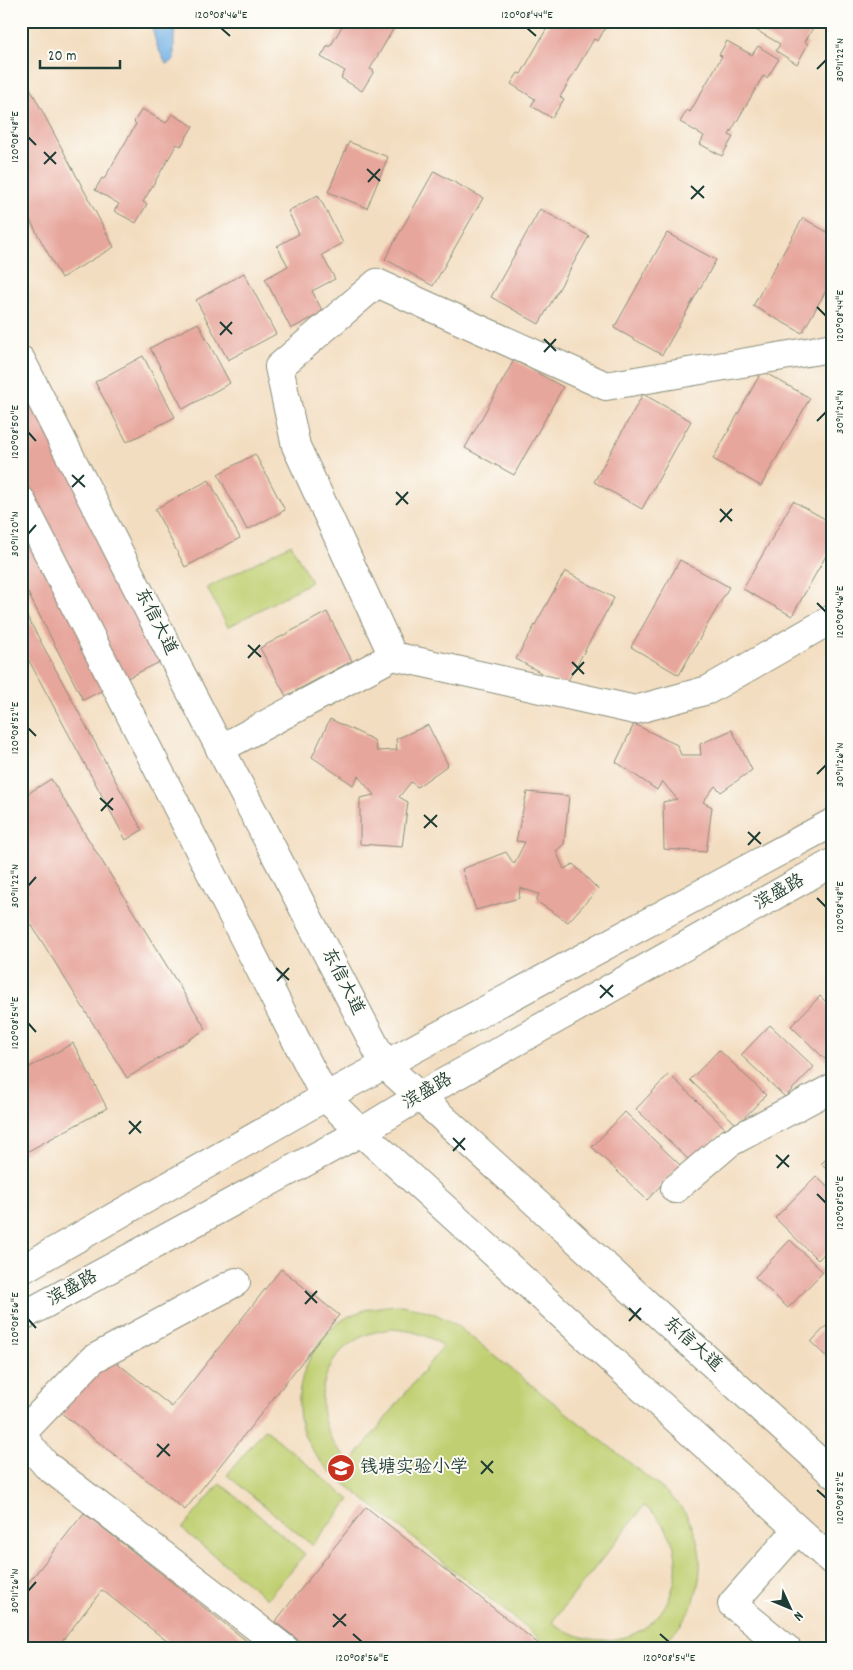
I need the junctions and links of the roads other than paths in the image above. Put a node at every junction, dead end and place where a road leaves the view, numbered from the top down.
1 (832, 347) edge
2 (21, 360) edge
3 (21, 500) edge
4 (832, 619) edge
5 (392, 656) junction
6 (220, 748) junction
7 (832, 823) edge
8 (832, 863) edge
9 (385, 1065) junction
10 (832, 1088) edge
11 (420, 1096) junction
12 (324, 1097) junction
13 (361, 1132) junction
14 (675, 1190) dead end
15 (21, 1270) edge
16 (236, 1282) dead end
17 (21, 1317) edge
18 (21, 1435) edge
19 (832, 1473) edge
20 (797, 1530) junction
21 (832, 1561) edge
22 (286, 1649) edge
23 (788, 1649) edge

1 - 5 main road
2 - 6 main road, 东信大道
3 - 12 main road
4 - 5 main road
5 - 6 main road
6 - 9 main road, 东信大道
7 - 9 main road, 滨盛路
8 - 11 main road, 滨盛路
9 - 11 main road, 东信大道
9 - 12 main road, 滨盛路
10 - 14 main road
11 - 13 main road, 滨盛路
11 - 19 main road, 东信大道
12 - 13 main road
12 - 15 main road, 滨盛路
13 - 17 main road, 滨盛路
13 - 20 main road
16 - 18 main road
18 - 22 main road
20 - 21 main road
20 - 23 main road

